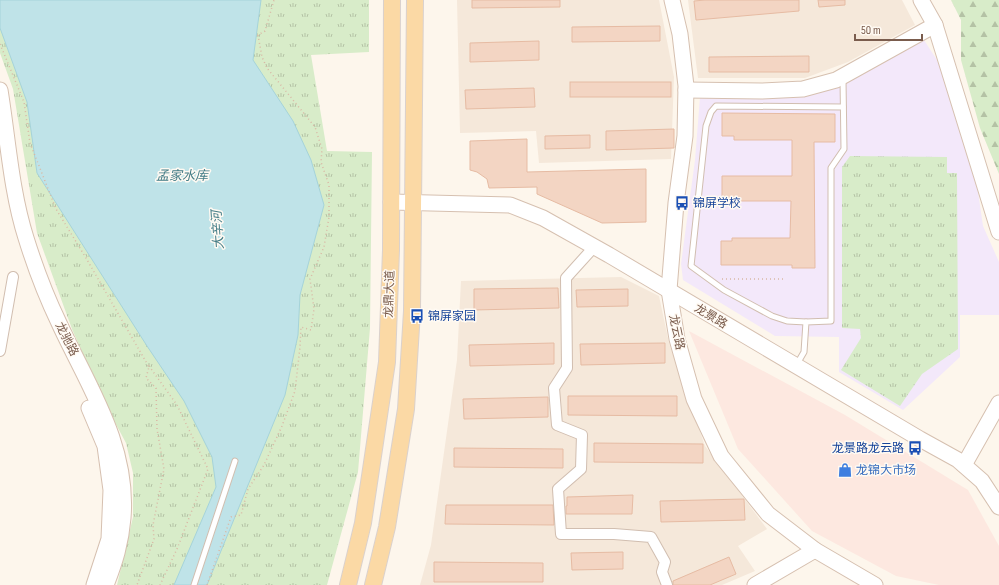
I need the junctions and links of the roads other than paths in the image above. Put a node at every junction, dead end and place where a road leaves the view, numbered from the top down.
1 (392, 0) edge
2 (414, 0) edge
3 (672, 0) edge
4 (921, 0) edge
5 (935, 26) junction
6 (843, 77) junction
7 (0, 90) edge
8 (686, 90) junction
9 (843, 107) junction
10 (0, 135) edge
11 (391, 202) junction
12 (414, 203) junction
13 (999, 232) edge
14 (594, 246) junction
15 (13, 277) dead end
16 (669, 290) junction
17 (806, 322) junction
18 (0, 350) edge
19 (796, 366) junction
20 (999, 403) edge
21 (235, 461) dead end
22 (964, 465) junction
23 (999, 507) edge
24 (815, 550) junction
25 (94, 585) edge
26 (106, 585) edge
27 (194, 585) edge
28 (348, 585) edge
29 (374, 585) edge
30 (667, 585) edge
31 (755, 585) edge
32 (875, 585) edge

1 - 11 main road, 龙鼎大道
2 - 12 main road, 龙鼎大道
3 - 8 street, 龙云路
4 - 5 street
5 - 6 street
5 - 13 street
6 - 8 street
6 - 9 lane
7 - 26 street, 龙驰路
8 - 16 street, 龙云路
9 - 17 lane
9 - 17 lane
10 - 25 street, 龙驰路
11 - 12 street, 龙景路
11 - 28 main road, 龙鼎大道
12 - 14 street, 龙景路
12 - 29 main road, 龙鼎大道
14 - 16 street, 龙景路
14 - 30 street
15 - 18 street
16 - 19 street, 龙景路
16 - 24 street, 龙云路
17 - 19 lane
19 - 22 street, 龙景路
20 - 22 street
21 - 27 lane
22 - 23 street, 龙景路
24 - 31 street
24 - 32 street, 龙云路

